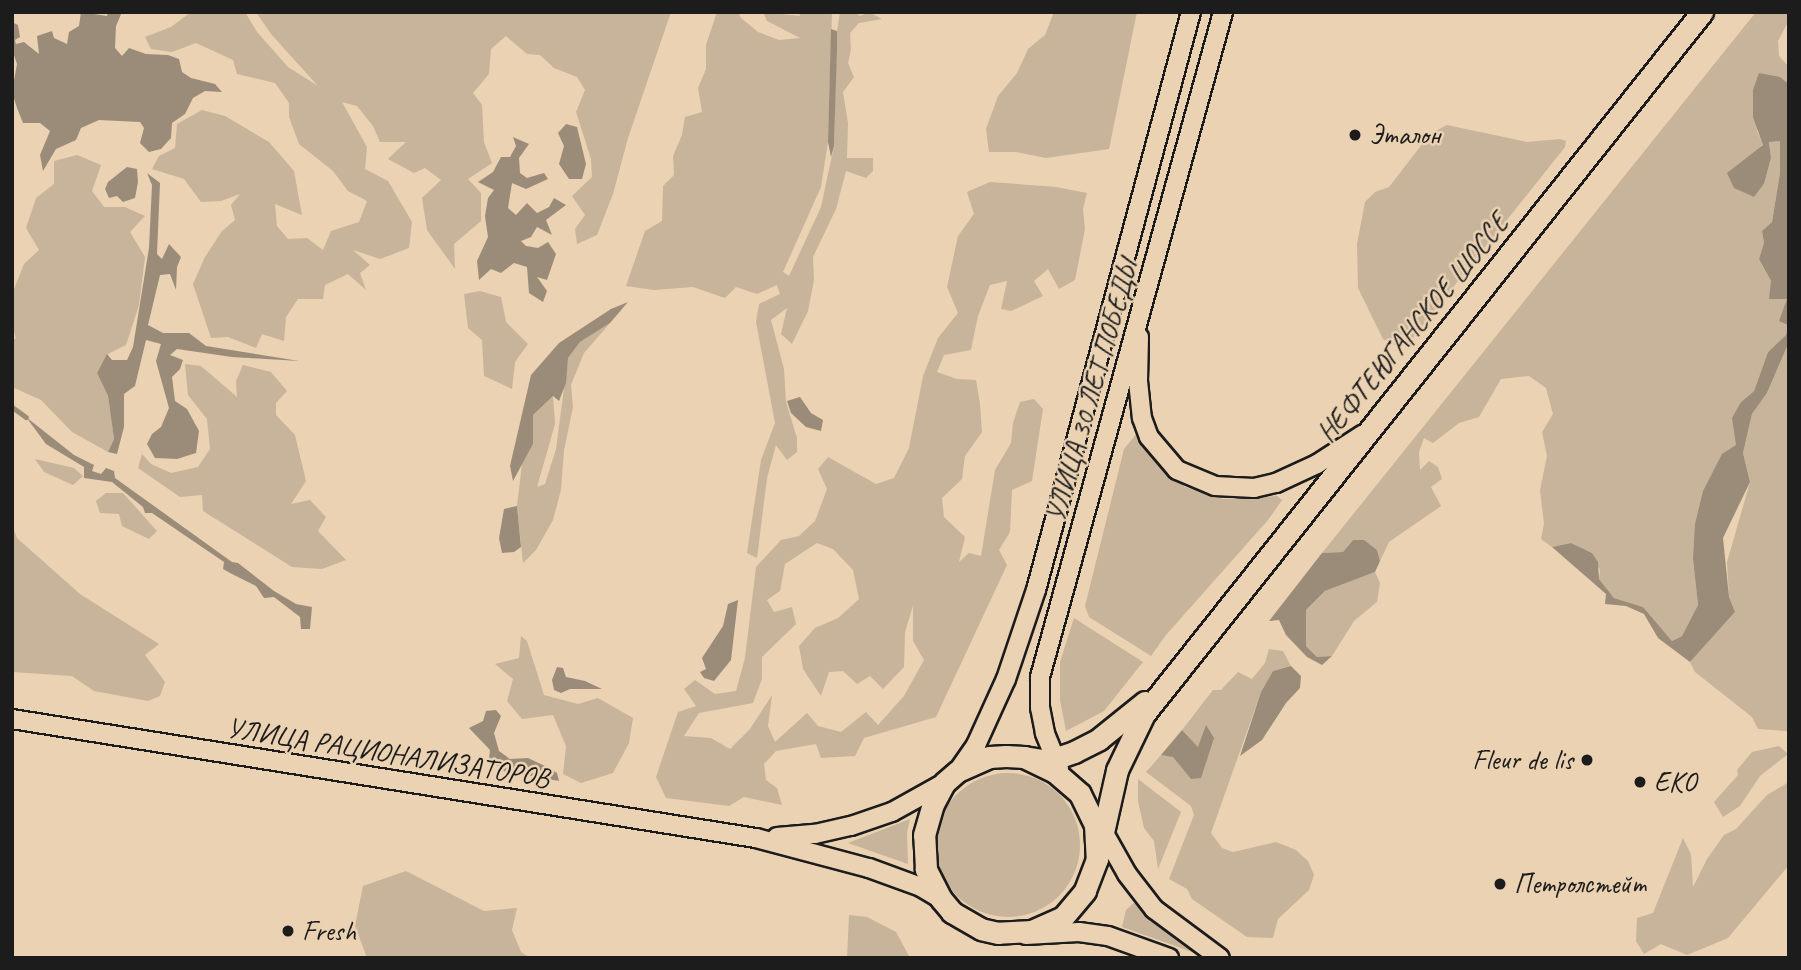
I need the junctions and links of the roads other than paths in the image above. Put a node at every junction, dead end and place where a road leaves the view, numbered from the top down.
1 (1191, 12) edge
2 (1223, 12) edge
3 (1702, 12) edge
4 (1139, 323) junction
5 (1366, 432) junction
6 (1170, 679) junction
7 (12, 719) edge
8 (1024, 757) junction
9 (1054, 760) junction
10 (951, 777) junction
11 (1069, 782) junction
12 (1089, 809) junction
13 (1102, 829) junction
14 (756, 838) junction
15 (1097, 859) junction
16 (941, 900) junction
17 (1015, 934) junction
18 (1169, 958) edge
19 (1220, 958) edge

1 - 10 main road, УЛИЦА 30 ЛЕТ ПОБЕДЫ
2 - 4 main road, УЛИЦА 30 ЛЕТ ПОБЕДЫ
3 - 5 main road, НЕФТЕЮГАНСКОЕ ШОССЕ
4 - 5 main road
4 - 9 main road, УЛИЦА 30 ЛЕТ ПОБЕДЫ
5 - 6 main road, НЕФТЕЮГАНСКОЕ ШОССЕ
6 - 9 main road
6 - 13 main road
7 - 14 main road, УЛИЦА РАЦИОНАЛИЗАТОРОВ
8 - 9 main road
8 - 10 main road
8 - 11 main road
9 - 11 main road, УЛИЦА 30 ЛЕТ ПОБЕДЫ
10 - 14 main road
10 - 16 main road
11 - 12 main road
12 - 13 main road
12 - 15 main road
13 - 15 main road
13 - 19 main road
14 - 16 main road
15 - 17 main road
16 - 17 main road
17 - 18 main road

